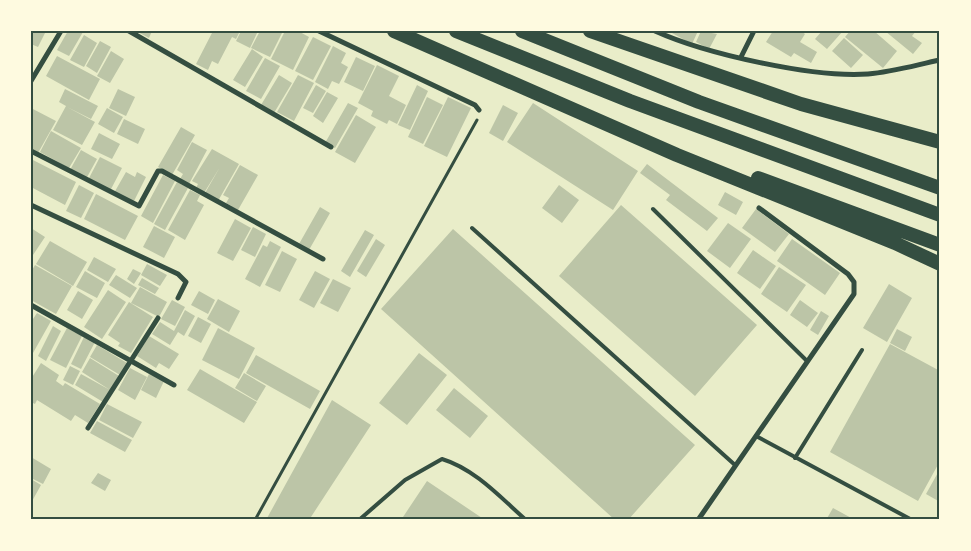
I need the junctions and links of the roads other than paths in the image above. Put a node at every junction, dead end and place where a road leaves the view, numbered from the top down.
1 (61, 31) edge
2 (129, 31) edge
3 (318, 31) edge
4 (394, 31) edge
5 (456, 31) edge
6 (522, 31) edge
7 (590, 31) edge
8 (655, 31) edge
9 (754, 31) edge
10 (741, 57) junction
11 (940, 60) edge
12 (31, 81) edge
13 (571, 109) junction
14 (479, 110) road end
15 (940, 142) edge
16 (331, 147) dead end
17 (31, 151) edge
18 (940, 188) edge
19 (31, 205) edge
20 (759, 208) dead end
21 (653, 209) dead end
22 (940, 215) edge
23 (472, 228) dead end
24 (940, 245) edge
25 (323, 259) dead end
26 (940, 264) edge
27 (178, 298) dead end
28 (31, 305) edge
29 (158, 318) dead end
30 (862, 350) dead end
31 (130, 360) junction
32 (807, 361) junction
33 (174, 385) dead end
34 (88, 428) dead end
35 (756, 436) junction
36 (796, 458) junction
37 (735, 465) junction
38 (359, 520) edge
39 (526, 520) edge
40 (698, 520) edge
41 (912, 520) edge

1 - 12 street
2 - 16 street
3 - 14 street
4 - 13 highway
5 - 22 highway
6 - 18 highway
7 - 15 highway
8 - 10 street
9 - 10 street
10 - 11 street
13 - 24 highway
13 - 26 highway
17 - 25 street
19 - 27 street
20 - 32 street
21 - 32 lane
23 - 37 lane
28 - 31 street
29 - 31 street
30 - 36 lane
31 - 33 street
31 - 34 street
32 - 35 street
35 - 36 lane
35 - 37 street
36 - 41 lane
37 - 40 street
38 - 39 lane

